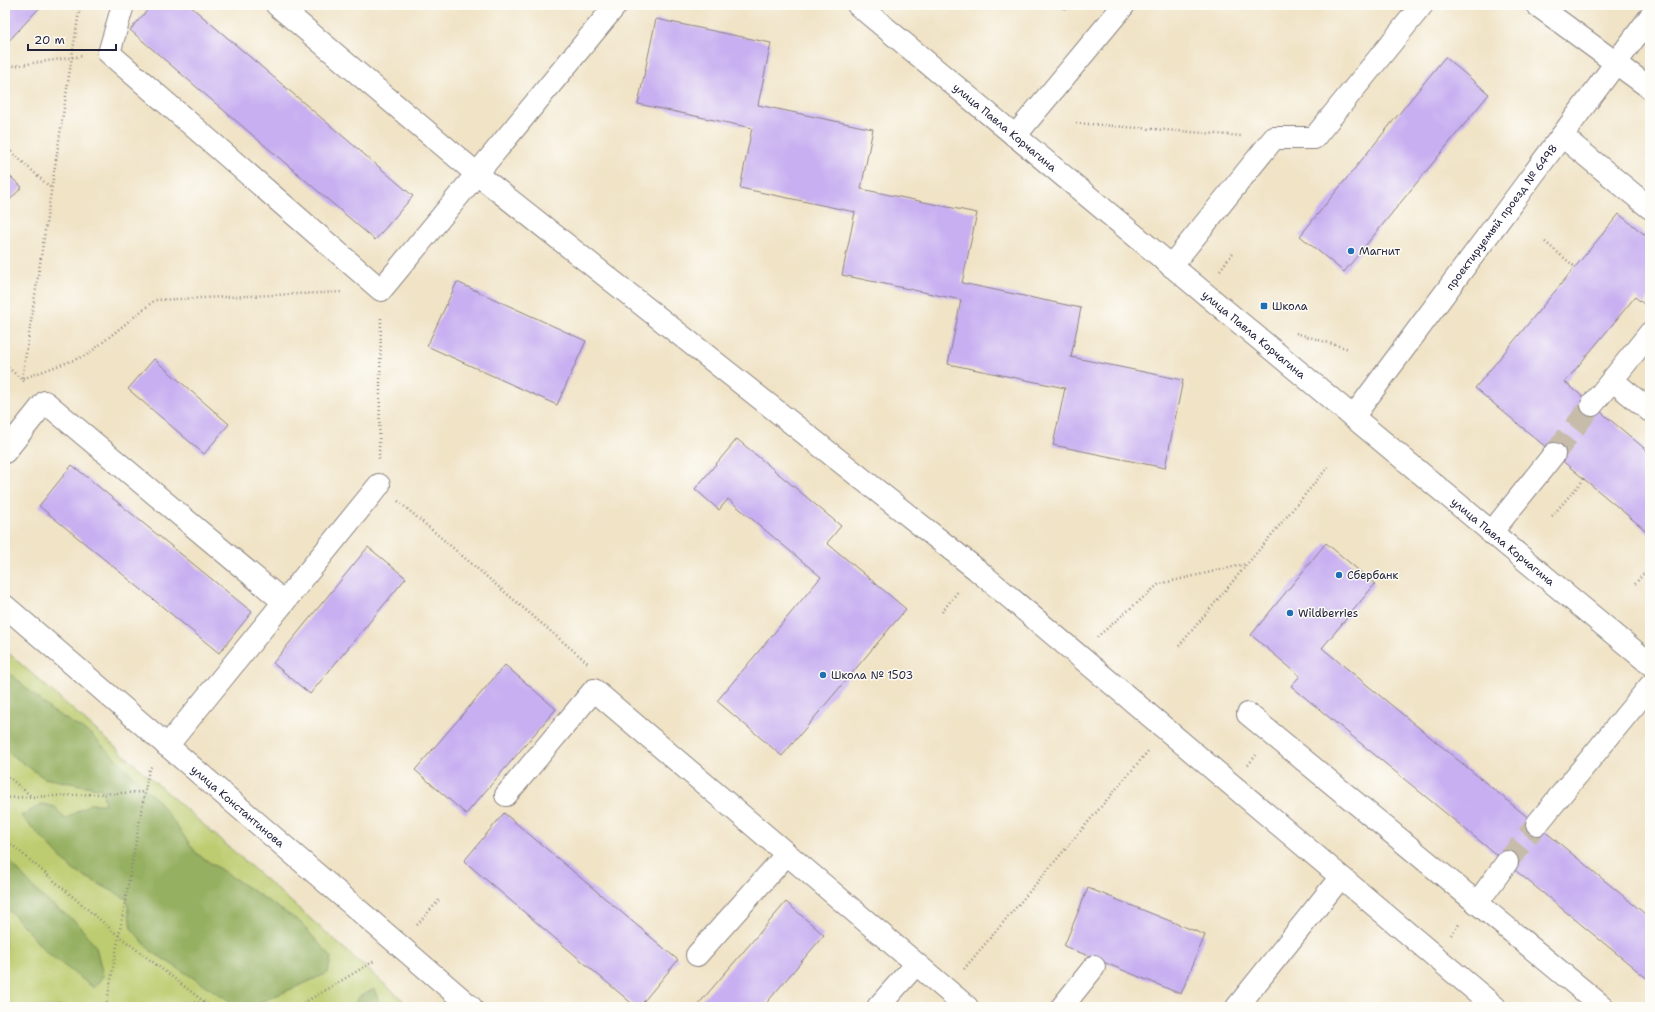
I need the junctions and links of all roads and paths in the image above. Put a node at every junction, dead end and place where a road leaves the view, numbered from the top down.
1 (80, 5) edge
2 (123, 5) edge
3 (277, 5) edge
4 (616, 5) edge
5 (858, 5) edge
6 (1124, 5) edge
7 (1422, 5) edge
8 (1537, 5) edge
9 (1650, 17) edge
10 (109, 54) junction
11 (72, 58) junction
12 (1616, 63) junction
13 (5, 67) edge
14 (1650, 88) edge
15 (1076, 123) dead end
16 (1015, 136) junction
17 (1562, 136) junction
18 (1274, 138) junction
19 (5, 146) edge
20 (477, 174) junction
21 (52, 189) junction
22 (1650, 208) edge
23 (1545, 242) dead end
24 (1233, 253) dead end
25 (1172, 266) junction
26 (1575, 268) dead end
27 (1225, 274) dead end
28 (381, 290) junction
29 (1292, 330) dead end
30 (1650, 333) edge
31 (1350, 349) dead end
32 (1612, 380) junction
33 (1592, 405) tunnel mouth
34 (1650, 411) edge
35 (1353, 417) junction
36 (5, 452) edge
37 (1554, 454) tunnel mouth
38 (1328, 467) dead end
39 (1584, 479) dead end
40 (379, 485) junction
41 (1552, 516) dead end
42 (1491, 533) junction
43 (1246, 564) junction
44 (1650, 566) edge
45 (1635, 584) dead end
46 (284, 602) junction
47 (5, 606) edge
48 (1179, 646) dead end
49 (1076, 654) junction
50 (1650, 664) edge
51 (1650, 686) edge
52 (594, 690) junction
53 (1248, 714) dead end
54 (1165, 730) junction
55 (1273, 735) junction
56 (167, 746) junction
57 (5, 774) edge
58 (1230, 785) junction
59 (145, 792) junction
60 (506, 795) dead end
61 (31, 797) junction
62 (5, 798) edge
63 (1537, 824) tunnel mouth
64 (5, 839) edge
65 (786, 855) junction
66 (1507, 862) tunnel mouth
67 (1340, 878) junction
68 (1477, 903) junction
69 (119, 936) junction
70 (697, 955) dead end
71 (1434, 956) junction
72 (916, 964) junction
73 (1094, 968) dead end
74 (946, 989) junction
75 (204, 1002) junction
76 (106, 1007) edge
77 (211, 1007) edge
78 (471, 1007) edge
79 (878, 1007) edge
80 (966, 1007) edge
81 (1062, 1007) edge
82 (1237, 1007) edge
83 (1495, 1007) edge
84 (1603, 1007) edge

1 - 11 path
2 - 10 street
3 - 20 street
4 - 20 street
5 - 16 street, улица Павла Корчагина
6 - 16 street
7 - 18 street
8 - 12 street
9 - 12 street, проектируемый проезд № 6498
10 - 11 path
10 - 28 street
11 - 13 path
11 - 21 path
12 - 14 street
12 - 17 street, проектируемый проезд № 6498
15 - 18 path
16 - 25 street, улица Павла Корчагина
17 - 22 street
17 - 35 street, проектируемый проезд № 6498
18 - 25 street
19 - 21 path
20 - 28 street
20 - 49 street
21 - 28 path
23 - 26 path
24 - 27 path
25 - 35 street, улица Павла Корчагина
28 - 40 path
29 - 31 path
30 - 32 street
32 - 33 street
32 - 34 street
35 - 42 street, улица Павла Корчагина
36 - 46 street
37 - 42 street
38 - 43 path
39 - 41 path
40 - 46 street
40 - 52 path
42 - 50 street, улица Павла Корчагина
43 - 48 path
43 - 49 path
44 - 45 path
46 - 56 street
47 - 56 street, улица Константинова
49 - 54 street
51 - 63 street
52 - 60 street
52 - 65 street
53 - 55 street
54 - 58 street
54 - 74 path
55 - 58 path
55 - 68 street
56 - 59 path
56 - 78 street, улица Константинова
57 - 61 path
58 - 67 street
59 - 61 path
59 - 69 path
61 - 62 path
64 - 69 path
65 - 70 street
65 - 72 street
66 - 68 street
67 - 71 street
67 - 82 street
68 - 71 path
68 - 84 street
69 - 75 path
69 - 76 path
71 - 83 street
72 - 74 street
72 - 79 street
73 - 81 street
74 - 80 street
75 - 76 path
75 - 77 path

